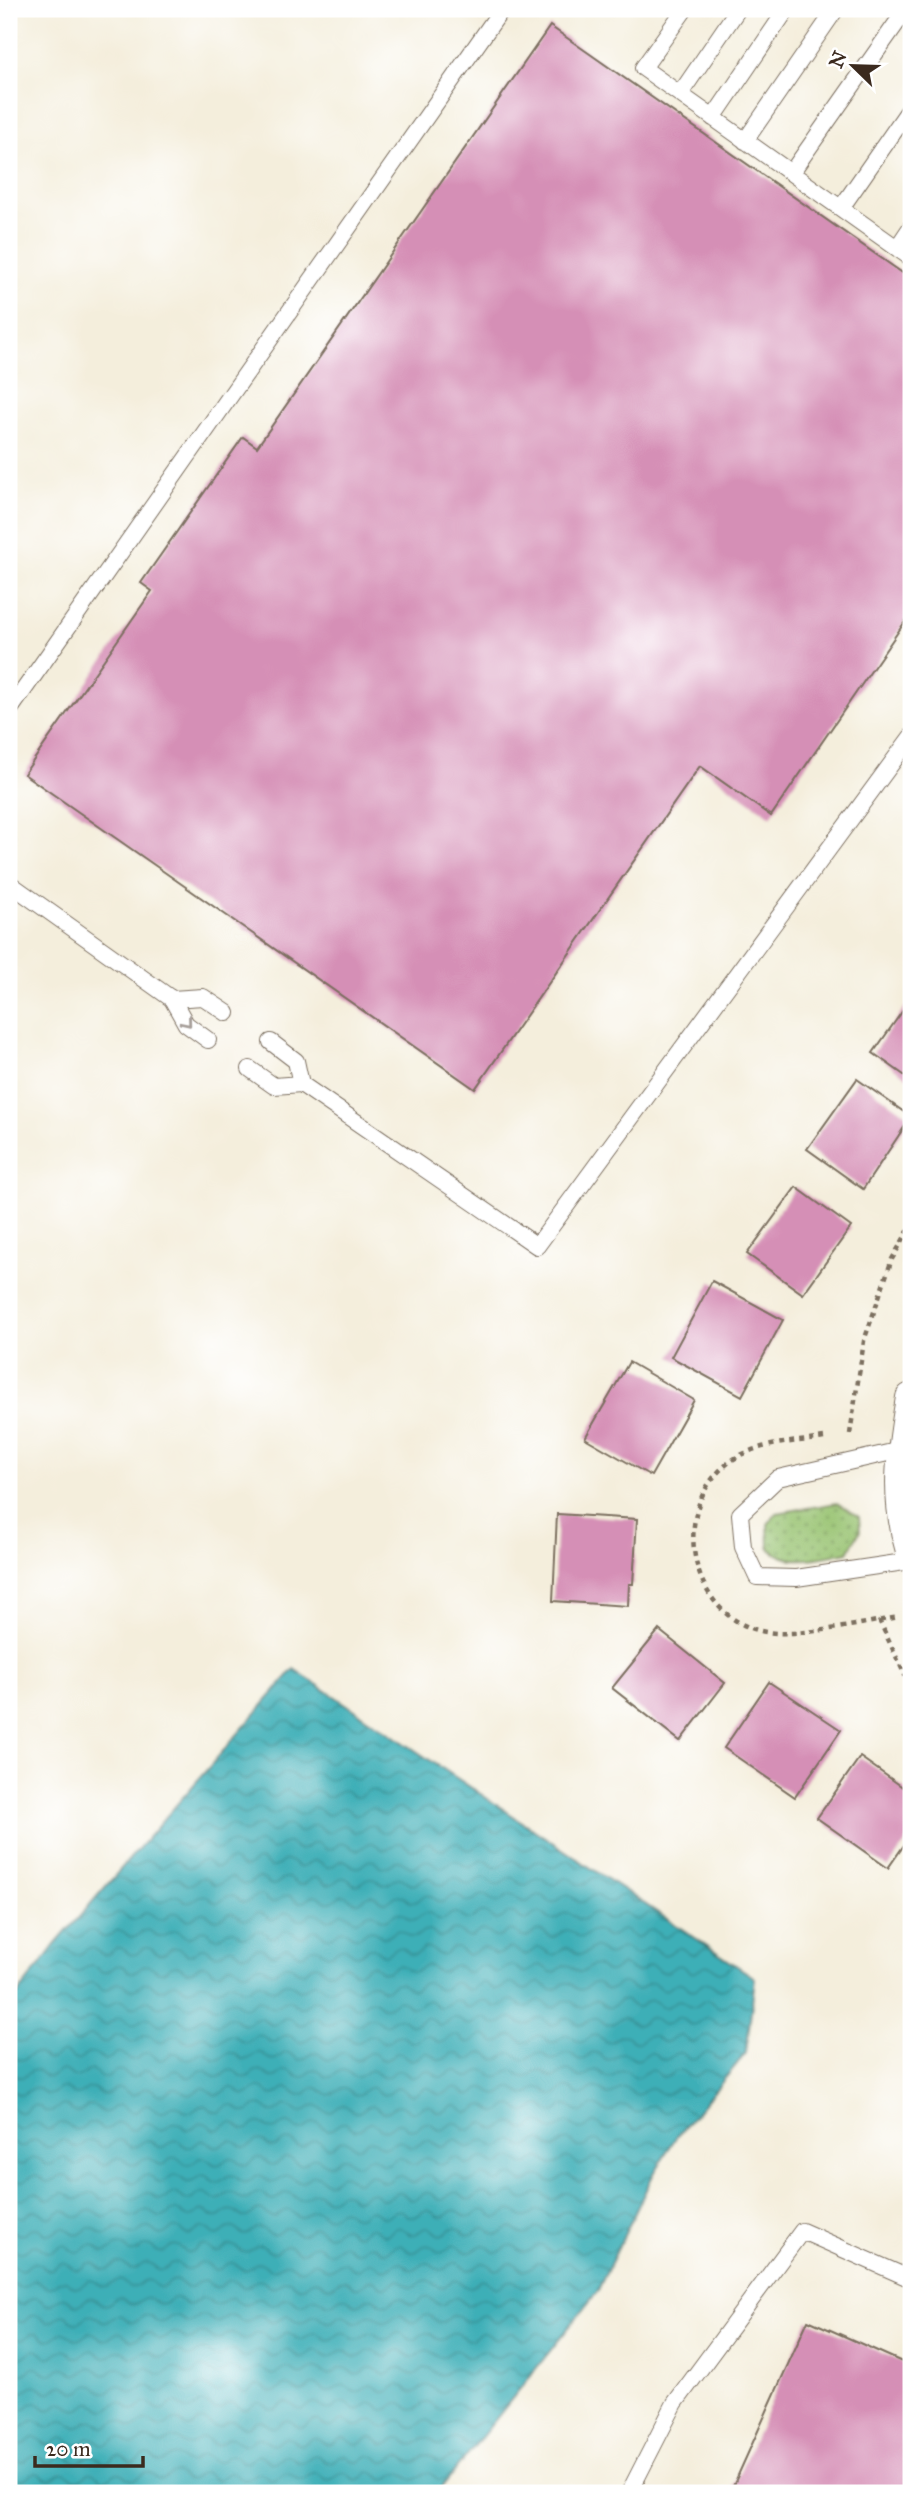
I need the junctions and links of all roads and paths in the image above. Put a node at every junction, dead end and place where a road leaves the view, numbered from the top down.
1 (502, 9) edge
2 (685, 9) edge
3 (738, 9) edge
4 (787, 9) edge
5 (836, 9) edge
6 (903, 14) edge
7 (680, 94) junction
8 (911, 107) edge
9 (713, 118) junction
10 (745, 141) junction
11 (791, 173) junction
12 (841, 208) junction
13 (911, 227) edge
14 (897, 248) junction
15 (911, 258) edge
16 (9, 711) edge
17 (911, 737) edge
18 (9, 883) edge
19 (172, 999) junction
20 (227, 1013) dead end
21 (208, 1040) dead end
22 (271, 1042) dead end
23 (250, 1069) dead end
24 (301, 1084) junction
25 (911, 1226) edge
26 (911, 1398) edge
27 (852, 1433) dead end
28 (901, 1450) junction
29 (911, 1551) edge
30 (911, 1561) edge
31 (899, 1617) dead end
32 (911, 1688) edge
33 (911, 2279) edge
34 (629, 2493) edge

1 - 16 lane
2 - 7 lane
3 - 7 lane
4 - 9 lane
5 - 10 lane
6 - 11 lane
7 - 9 lane
8 - 12 lane
9 - 10 lane
10 - 11 lane
11 - 12 lane
12 - 14 lane
13 - 14 lane
14 - 15 lane
17 - 24 lane
18 - 19 lane
19 - 20 lane
19 -> 21 lane
22 - 24 lane
23 - 24 lane
25 - 27 path
26 - 28 street
28 - 29 street
28 - 30 lane
31 - 32 path
33 - 34 lane

